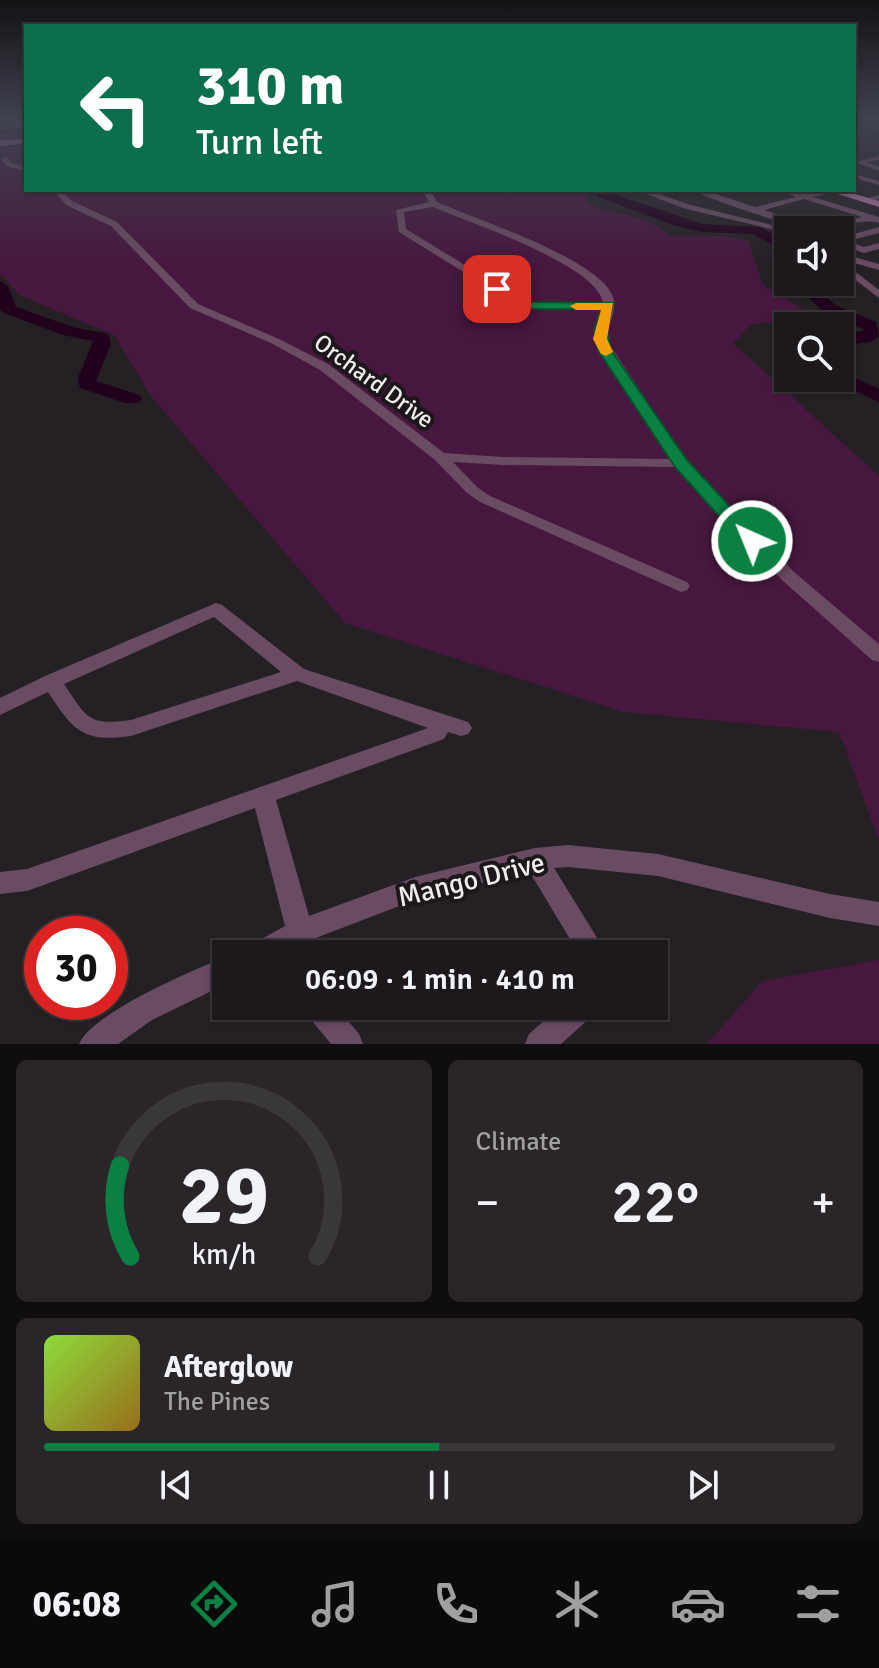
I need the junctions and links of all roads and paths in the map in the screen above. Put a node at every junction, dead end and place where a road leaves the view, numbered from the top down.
1 (879, 171) edge
2 (856, 174) edge
3 (856, 176) edge
4 (856, 183) edge
5 (876, 185) edge
6 (63, 192) edge
7 (425, 192) edge
8 (644, 192) edge
9 (702, 192) edge
10 (731, 192) edge
11 (778, 192) edge
12 (791, 192) edge
13 (820, 192) edge
14 (836, 192) edge
15 (679, 194) dead end
16 (772, 194) dead end
17 (851, 194) edge
18 (713, 196) junction
19 (803, 196) junction
20 (759, 197) dead end
21 (879, 197) edge
22 (660, 199) junction
23 (866, 201) junction
24 (734, 202) junction
25 (826, 203) junction
26 (434, 204) junction
27 (879, 204) edge
28 (754, 209) junction
29 (845, 210) junction
30 (776, 216) joint
31 (823, 216) edge
32 (874, 216) edge
33 (854, 221) edge
34 (774, 227) edge
35 (879, 230) edge
36 (854, 236) edge
37 (879, 246) edge
38 (854, 247) edge
39 (854, 259) edge
40 (877, 265) edge
41 (854, 274) edge
42 (879, 295) edge
43 (609, 306) junction
44 (440, 457) junction
45 (681, 463) junction
46 (681, 586) dead end
47 (879, 655) edge
48 (297, 674) junction
49 (52, 681) junction
50 (0, 707) edge
51 (434, 720) junction
52 (461, 728) dead end
53 (263, 796) junction
54 (535, 859) junction
55 (0, 883) edge
56 (879, 914) edge
57 (300, 932) junction
58 (287, 940) edge
59 (585, 940) edge
60 (212, 977) edge
61 (329, 1020) edge
62 (566, 1020) edge
63 (93, 1044) edge
64 (349, 1044) edge
65 (539, 1044) edge

1 - 2 street
3 - 5 street
4 - 5 street
5 - 17 street
6 - 44 street, Orchard Drive
7 - 26 street
8 - 22 street
9 - 18 street
10 - 18 street
11 - 16 street
12 - 19 street
13 - 19 street
14 - 23 main road
15 - 22 street
17 - 25 street
18 - 24 street
19 - 25 street
19 - 28 street
20 - 24 street
21 - 23 street
22 - 34 street
23 - 27 main road
23 - 29 street
24 - 28 street
25 - 29 street
25 - 30 street
26 - 43 street
26 - 43 street
28 - 30 street
29 - 31 street
29 - 32 street
32 - 33 street
35 - 36 street
37 - 38 street
39 - 40 street
41 - 42 street
43 - 45 street
44 - 45 street
44 - 46 street, Orchard Drive
45 - 47 street
48 - 49 street
48 - 49 street
48 - 51 street
49 - 50 street
51 - 52 street
51 - 53 street
53 - 55 street
53 - 57 street
54 - 56 street, Mango Drive
54 - 57 street, Mango Drive
54 - 59 street
57 - 58 street, Mango Drive
60 - 63 street
61 - 64 street
62 - 65 street

